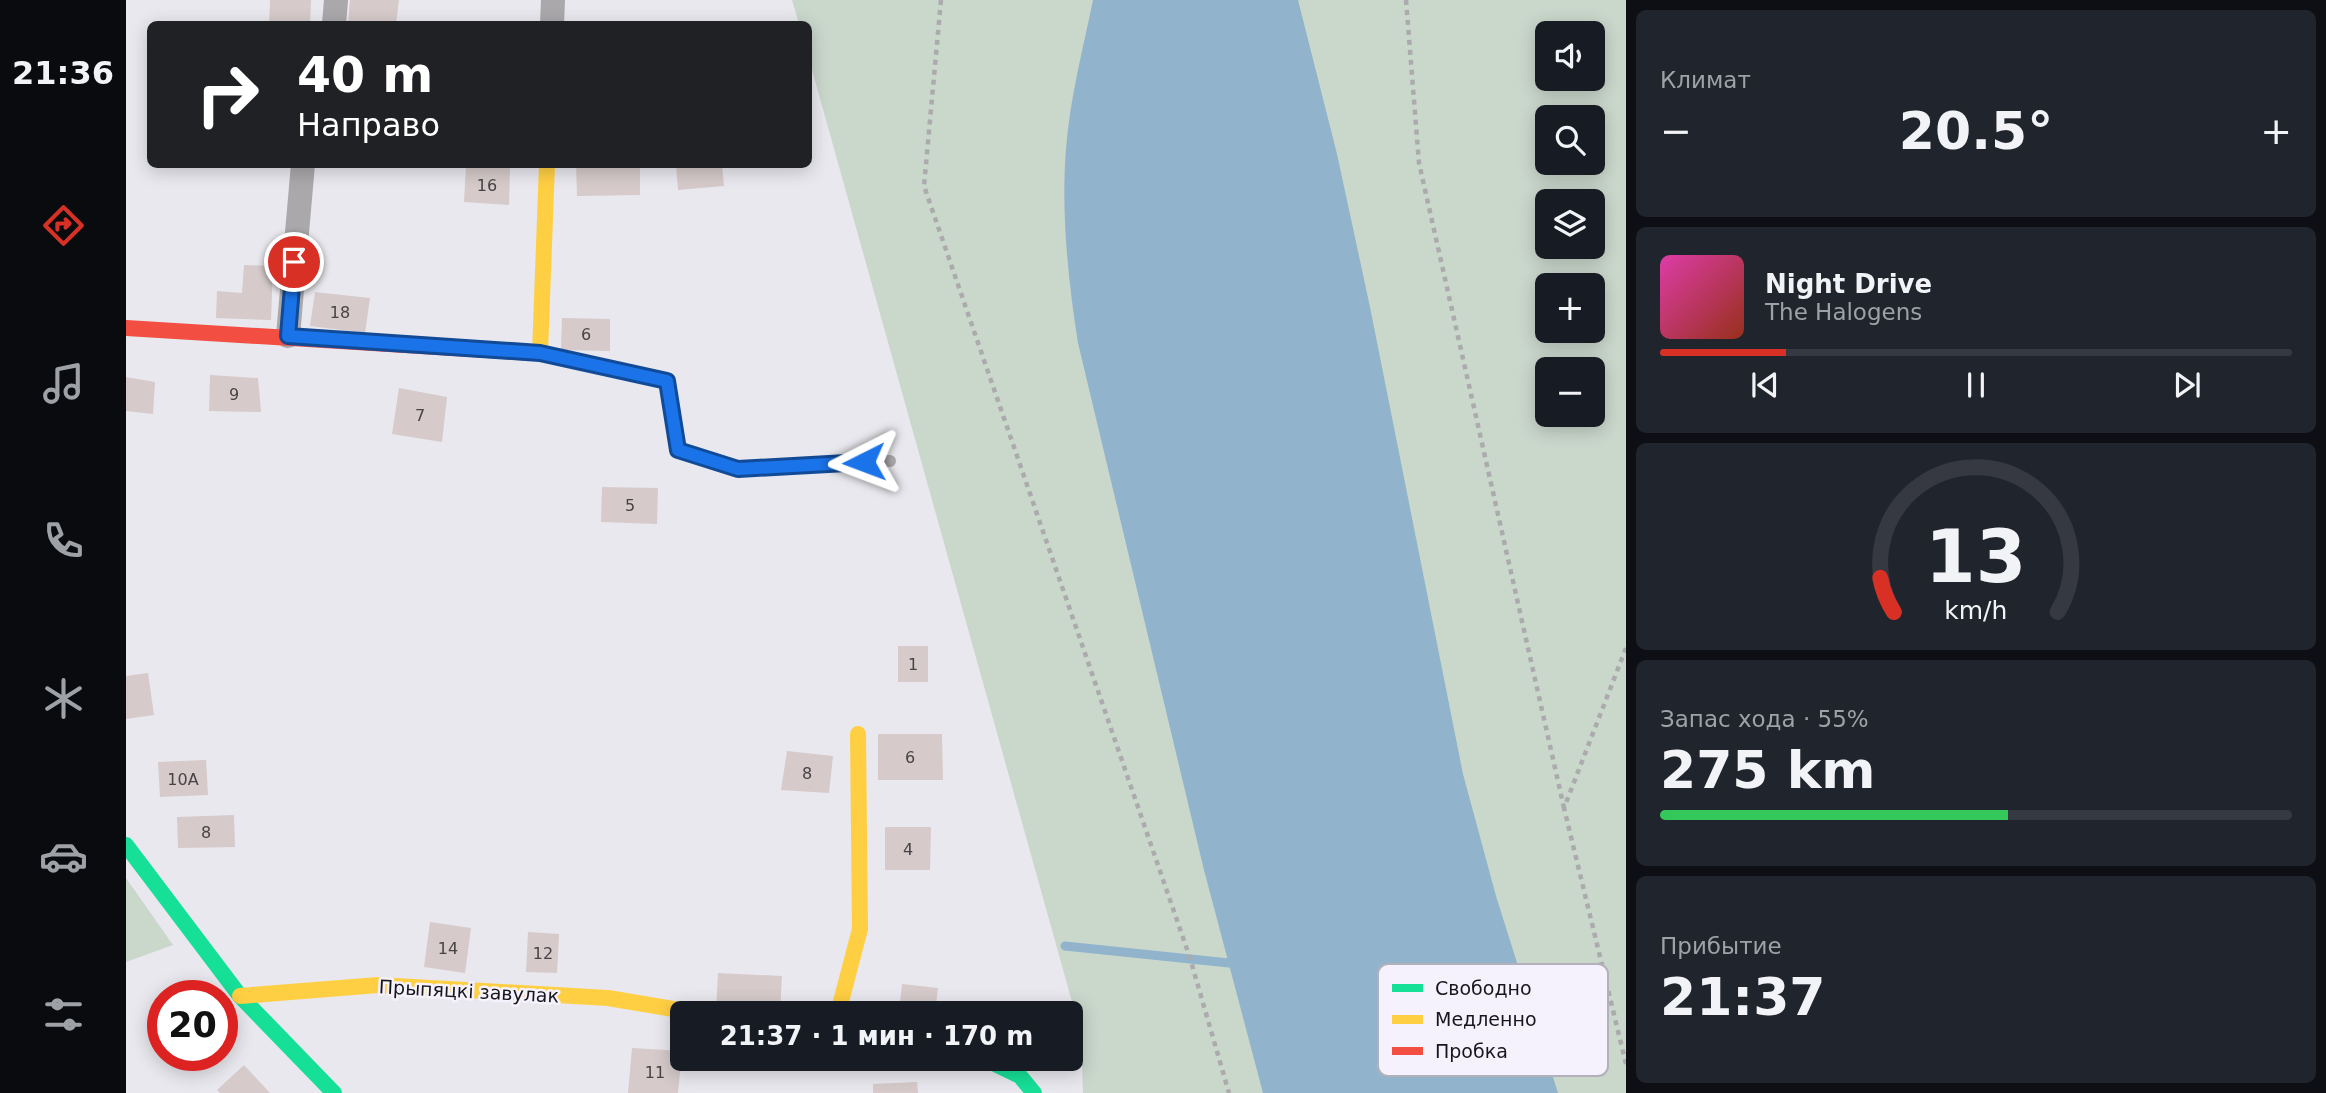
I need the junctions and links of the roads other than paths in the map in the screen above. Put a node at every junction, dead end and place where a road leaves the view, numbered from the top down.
1 (336, 0) edge
2 (554, 0) edge
3 (334, 21) edge
4 (552, 21) edge
5 (303, 168) edge
6 (547, 168) edge
7 (126, 328) edge
8 (288, 336) junction
9 (540, 353) junction
10 (890, 461) dead end
11 (858, 734) dead end
12 (126, 845) edge
13 (240, 996) junction
14 (841, 1001) edge
15 (670, 1008) edge
16 (1010, 1071) edge
17 (334, 1093) edge
18 (1034, 1093) edge

1 - 3 street
2 - 4 street
5 - 8 street
6 - 9 street
7 - 8 street
8 - 9 street
9 - 10 lane
11 - 14 street
12 - 13 street
13 - 15 street, Прыпяцкі завулак
13 - 17 street
16 - 18 street

